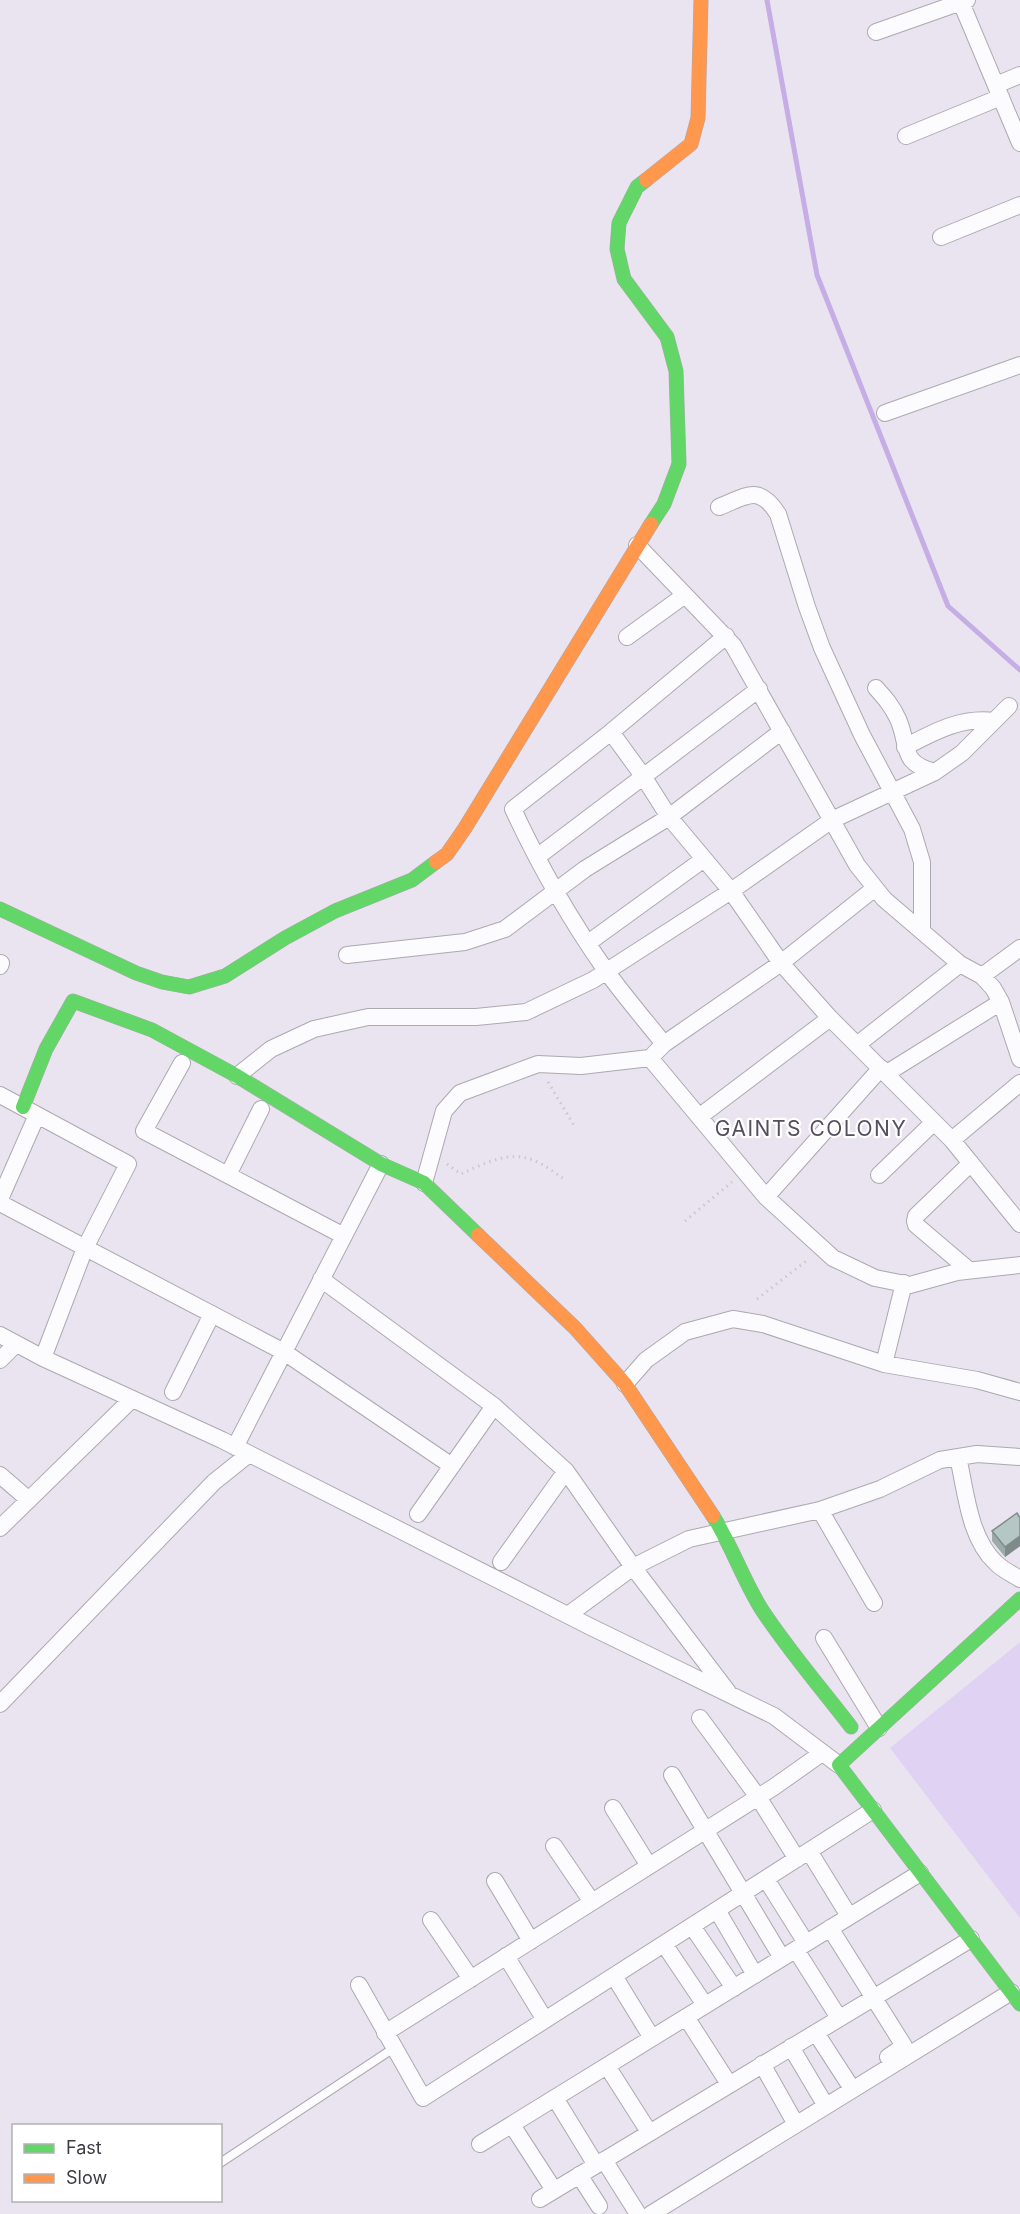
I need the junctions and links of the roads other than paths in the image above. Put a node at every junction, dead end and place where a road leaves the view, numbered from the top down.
1 (701, 0) edge
2 (962, 1) edge
3 (876, 32) dead end
4 (1020, 75) edge
5 (998, 91) junction
6 (906, 136) dead end
7 (1020, 143) edge
8 (1020, 205) edge
9 (941, 237) dead end
10 (1020, 365) edge
11 (885, 413) dead end
12 (719, 507) dead end
13 (637, 545) junction
14 (685, 595) junction
15 (726, 636) junction
16 (627, 637) dead end
17 (876, 688) dead end
18 (759, 689) junction
19 (1009, 706) dead end
20 (994, 720) junction
21 (782, 731) junction
22 (611, 732) junction
23 (905, 747) junction
24 (935, 772) junction
25 (643, 776) junction
26 (892, 792) junction
27 (669, 817) junction
28 (832, 820) junction
29 (537, 857) junction
30 (704, 859) junction
31 (875, 888) junction
32 (555, 891) junction
33 (731, 891) junction
34 (0, 909) edge
35 (922, 931) junction
36 (588, 943) junction
37 (1020, 948) edge
38 (347, 954) dead end
39 (781, 963) junction
40 (960, 964) junction
41 (607, 972) junction
42 (982, 976) junction
43 (1001, 1002) junction
44 (830, 1018) junction
45 (1016, 1035) edge
46 (664, 1044) junction
47 (858, 1044) junction
48 (650, 1058) junction
49 (1020, 1059) edge
50 (182, 1063) dead end
51 (884, 1071) junction
52 (237, 1076) junction
53 (1020, 1083) edge
54 (0, 1095) edge
55 (261, 1109) dead end
56 (30, 1111) junction
57 (699, 1117) junction
58 (934, 1122) junction
59 (952, 1140) junction
60 (971, 1163) junction
61 (381, 1164) junction
62 (228, 1175) junction
63 (879, 1175) dead end
64 (424, 1183) junction
65 (766, 1197) junction
66 (0, 1201) edge
67 (1020, 1224) edge
68 (344, 1236) junction
69 (85, 1248) junction
70 (1020, 1265) edge
71 (969, 1270) junction
72 (321, 1279) junction
73 (904, 1283) junction
74 (212, 1314) junction
75 (0, 1335) edge
76 (16, 1344) junction
77 (284, 1352) junction
78 (43, 1358) junction
79 (0, 1360) edge
80 (884, 1364) junction
81 (625, 1384) junction
82 (173, 1392) dead end
83 (1020, 1392) edge
84 (132, 1399) junction
85 (494, 1406) junction
86 (242, 1450) junction
87 (1020, 1456) edge
88 (958, 1457) junction
89 (452, 1466) junction
90 (566, 1471) junction
91 (0, 1475) edge
92 (29, 1500) junction
93 (820, 1510) junction
94 (418, 1514) dead end
95 (0, 1528) edge
96 (723, 1532) junction
97 (501, 1562) dead end
98 (633, 1567) junction
99 (1020, 1580) edge
100 (1020, 1599) edge
101 (874, 1603) dead end
102 (568, 1615) junction
103 (824, 1638) dead end
104 (730, 1695) junction
105 (0, 1704) edge
106 (700, 1718) dead end
107 (851, 1727) dead end
108 (879, 1728) junction
109 (822, 1753) junction
110 (838, 1765) junction
111 (672, 1775) dead end
112 (758, 1797) junction
113 (613, 1808) dead end
114 (873, 1810) junction
115 (705, 1831) junction
116 (554, 1846) dead end
117 (803, 1855) junction
118 (649, 1866) junction
119 (920, 1873) junction
120 (766, 1879) junction
121 (495, 1881) dead end
122 (743, 1893) junction
123 (592, 1902) junction
124 (717, 1910) junction
125 (849, 1916) junction
126 (431, 1920) dead end
127 (692, 1926) junction
128 (830, 1928) junction
129 (971, 1939) junction
130 (531, 1941) junction
131 (664, 1944) junction
132 (795, 1950) junction
133 (506, 1956) junction
134 (755, 1974) junction
135 (614, 1976) junction
136 (471, 1979) junction
137 (359, 1985) dead end
138 (734, 1988) junction
139 (874, 1997) junction
140 (1016, 1998) edge
141 (705, 2005) junction
142 (686, 2017) junction
143 (840, 2018) junction
144 (545, 2020) junction
145 (816, 2032) junction
146 (385, 2033) junction
147 (652, 2038) junction
148 (791, 2047) junction
149 (394, 2048) junction
150 (762, 2064) junction
151 (607, 2066) junction
152 (729, 2084) junction
153 (849, 2084) junction
154 (555, 2098) junction
155 (823, 2101) junction
156 (801, 2116) junction
157 (512, 2125) junction
158 (650, 2132) junction
159 (480, 2144) dead end
160 (743, 2150) dead end
161 (222, 2162) edge
162 (600, 2163) junction
163 (579, 2175) junction
164 (599, 2206) dead end
165 (638, 2214) edge
166 (651, 2214) edge

1 - 13 street
2 - 3 street
2 - 5 street
4 - 5 street
5 - 6 street
5 - 7 street
8 - 9 street
10 - 11 street
12 - 26 street
13 - 14 street
13 - 34 street
14 - 15 street
14 - 16 street
15 - 18 street
15 - 22 street
17 - 23 street
18 - 21 street
18 - 25 street
19 - 20 street
20 - 23 street
20 - 24 street
21 - 27 street
21 - 28 street
22 - 25 street
22 - 29 street
23 - 24 street
24 - 26 street
25 - 27 street
25 - 29 street
26 - 28 street
26 - 35 street
27 - 30 street
27 - 32 street
28 - 31 street
28 - 33 street
29 - 32 street
30 - 33 street
30 - 36 street
31 - 35 street
31 - 39 street
32 - 36 street
32 - 38 street
33 - 39 street
33 - 41 street
35 - 40 street
36 - 41 street
37 - 42 street
39 - 44 street
39 - 46 street
40 - 42 street
40 - 47 street
41 - 46 street
41 - 52 street
42 - 43 street
43 - 45 street
43 - 51 street
44 - 47 street
44 - 57 street
45 - 49 street
46 - 48 street
47 - 51 street
48 - 57 street
48 - 64 street
50 - 62 street
51 - 58 street
51 - 65 street
52 - 56 street
52 - 61 street
53 - 59 street
54 - 56 street
55 - 62 street
56 - 66 street
56 - 69 street
57 - 65 street
58 - 59 street
58 - 63 street
59 - 60 street
60 - 67 street
60 - 71 street
61 - 64 street
61 - 68 street
62 - 68 street
64 - 81 street
65 - 73 street
66 - 69 street
68 - 72 street
69 - 74 street
69 - 78 street
70 - 71 street
71 - 73 street
72 - 77 street
72 - 85 street
73 - 80 street
74 - 77 street
74 - 82 street
75 - 76 street
76 - 78 street
76 - 79 street
77 - 86 street
77 - 89 street
78 - 84 street
80 - 81 street
80 - 83 street
81 - 96 street
84 - 86 street
84 - 92 street
85 - 89 street
85 - 90 street
86 - 102 street
86 - 105 street
87 - 88 street
88 - 93 street
88 - 99 street
89 - 94 street
90 - 97 street
90 - 98 street
91 - 92 street
92 - 95 street
93 - 96 street
93 - 101 street
96 - 98 street
96 - 107 street
98 - 102 street
98 - 104 street
100 - 108 street
102 - 104 street
103 - 108 street
104 - 109 street
106 - 112 street
108 - 110 street
109 - 110 street
109 - 112 street
110 - 114 street
111 - 115 street
112 - 115 street
112 - 117 street
113 - 118 street
114 - 117 street
114 - 119 street
115 - 118 street
115 - 122 street
116 - 123 street
117 - 120 street
117 - 125 street
118 - 123 street
119 - 125 street
119 - 129 street
120 - 122 street
120 - 132 street
121 - 130 street
122 - 124 street
122 - 132 street
123 - 130 street
124 - 127 street
124 - 134 street
125 - 128 street
126 - 136 street
127 - 131 street
127 - 138 street
128 - 132 street
128 - 139 street
129 - 139 street
129 - 140 street
130 - 133 street
131 - 135 street
131 - 141 street
132 - 134 street
132 - 143 street
133 - 136 street
133 - 144 street
134 - 138 street
135 - 144 street
135 - 147 street
136 - 146 street
137 - 146 street
138 - 141 street
139 - 143 street
139 - 153 street
140 - 156 street
141 - 142 street
142 - 147 street
142 - 152 street
143 - 145 street
144 - 149 street
145 - 148 street
145 - 153 street
146 - 149 street
147 - 151 street
148 - 150 street
148 - 155 street
149 - 161 lane
150 - 152 street
150 - 156 street
151 - 154 street
151 - 158 street
152 - 158 street
153 - 155 street
154 - 157 street
154 - 162 street
155 - 156 street
156 - 160 street
156 - 166 street
157 - 159 street
157 - 163 street
158 - 162 street
162 - 163 street
162 - 165 street
163 - 164 street

